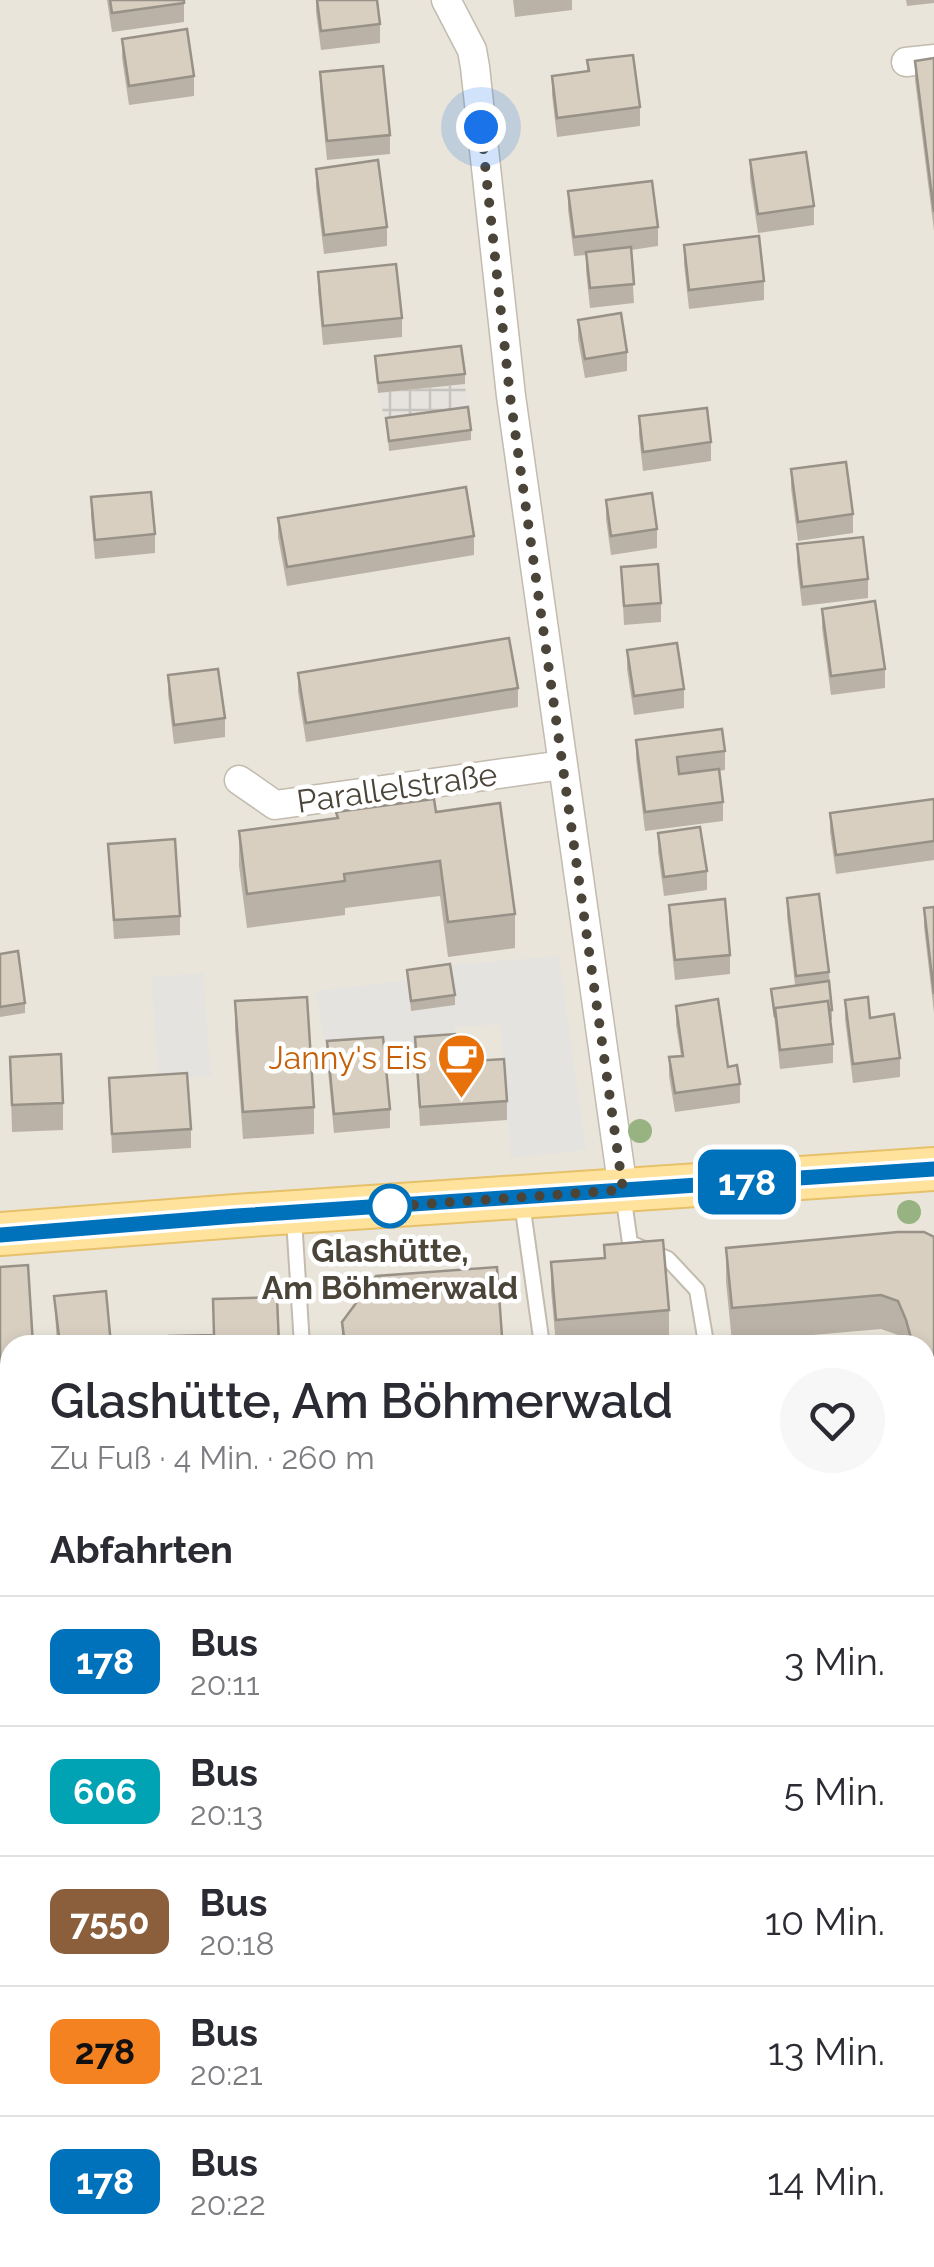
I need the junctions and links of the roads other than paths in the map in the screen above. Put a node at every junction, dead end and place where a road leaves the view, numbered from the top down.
1 (446, 0) edge
2 (934, 59) edge
3 (906, 62) dead end
4 (562, 765) junction
5 (239, 780) dead end
6 (934, 1170) edge
7 (623, 1190) junction
8 (522, 1197) junction
9 (294, 1213) junction
10 (0, 1234) edge
11 (301, 1335) edge
12 (541, 1335) edge
13 (705, 1335) edge

1 - 4 street
2 - 3 street
4 - 5 street, Parallelstraße
4 - 7 street
6 - 7 main road
7 - 8 main road
7 - 13 lane
8 - 9 main road
8 - 12 lane
9 - 10 main road
9 - 11 lane

